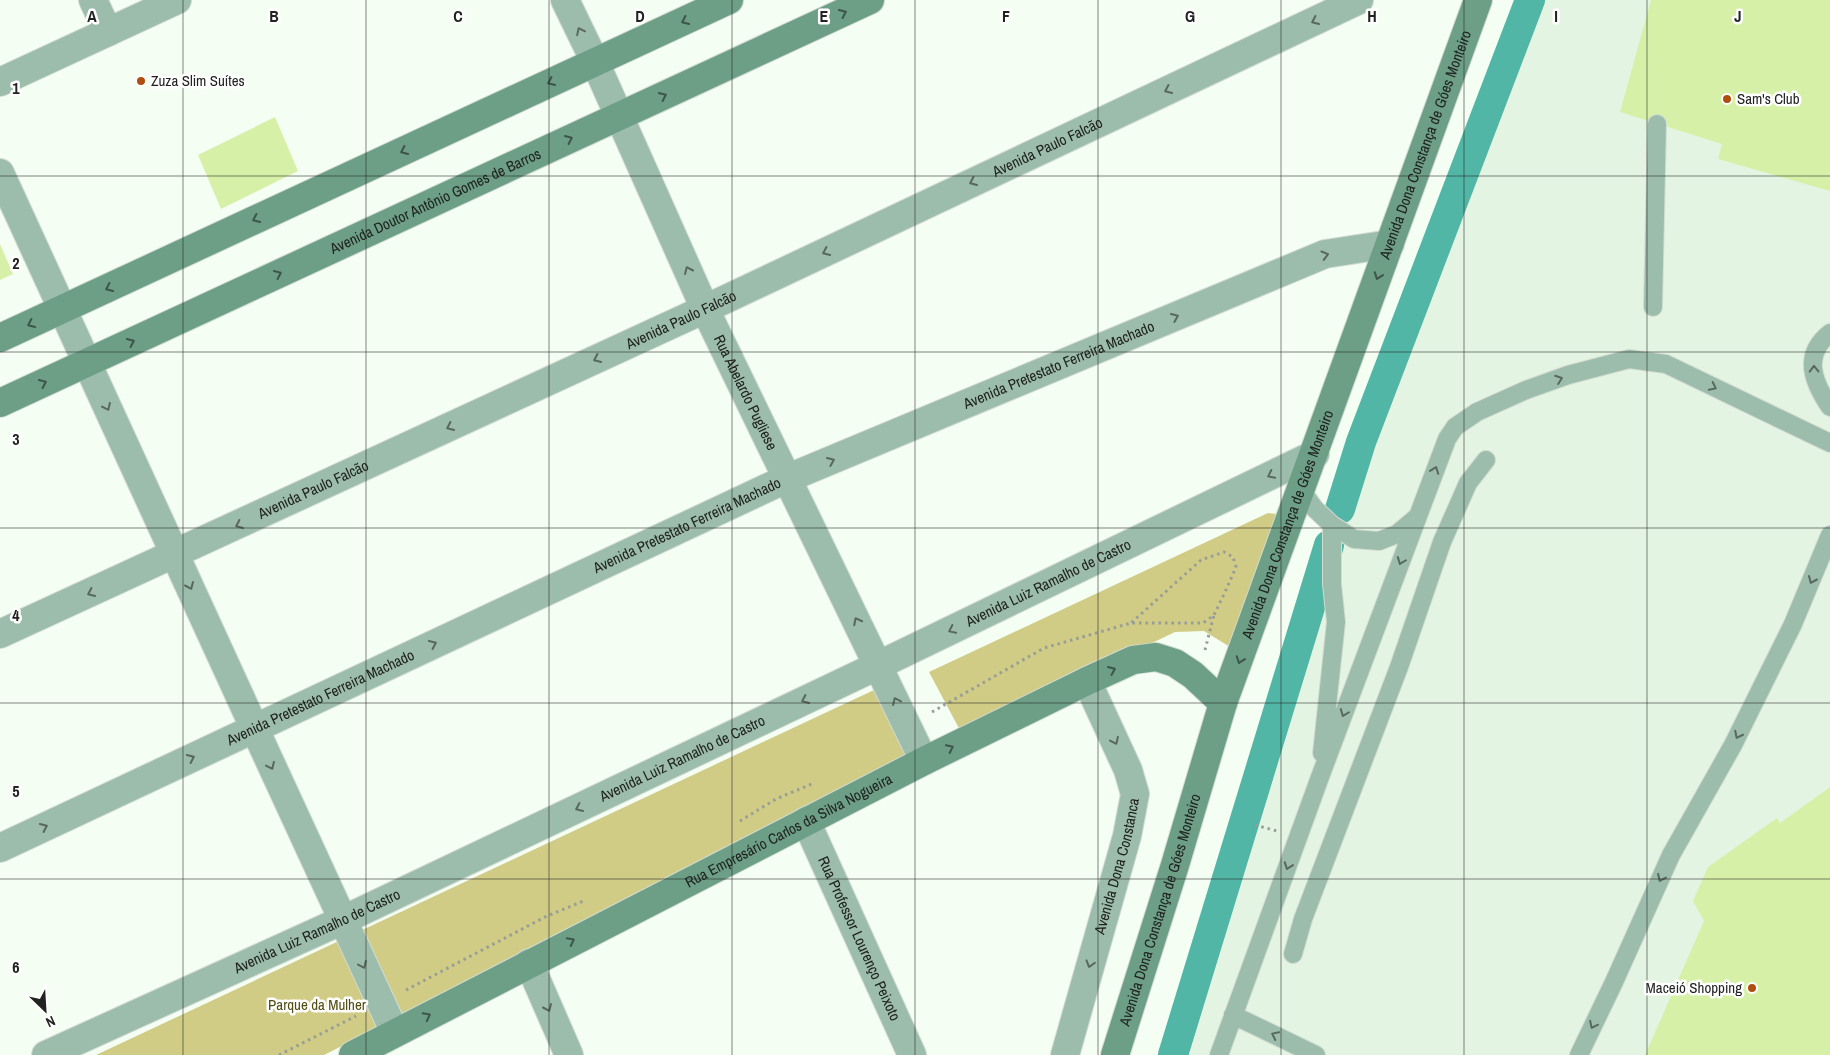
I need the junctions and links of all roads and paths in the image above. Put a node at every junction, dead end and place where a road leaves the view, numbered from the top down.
1 (93, 0) edge
2 (177, 0) edge
3 (565, 0) edge
4 (729, 0) edge
5 (870, 0) edge
6 (1359, 0) edge
7 (1478, 0) edge
8 (108, 32) junction
9 (595, 62) junction
10 (0, 82) edge
11 (619, 116) junction
12 (1657, 124) dead end
13 (0, 173) edge
14 (1390, 244) junction
15 (1653, 307) dead end
16 (63, 309) junction
17 (705, 309) junction
18 (1830, 333) edge
19 (0, 338) edge
20 (87, 363) junction
21 (0, 403) edge
22 (1830, 407) edge
23 (1830, 443) edge
24 (1315, 454) junction
25 (1486, 460) dead end
26 (786, 480) junction
27 (1301, 490) junction
28 (1418, 516) junction
29 (1332, 525) junction
30 (1830, 534) edge
31 (176, 554) junction
32 (1132, 623) junction
33 (0, 634) edge
34 (879, 665) junction
35 (1087, 681) junction
36 (1223, 704) junction
37 (908, 726) junction
38 (253, 728) junction
39 (924, 761) junction
40 (1320, 777) junction
41 (818, 781) dead end
42 (806, 821) junction
43 (734, 825) dead end
44 (1255, 825) dead end
45 (1280, 832) dead end
46 (0, 848) edge
47 (594, 897) dead end
48 (343, 920) junction
49 (1293, 954) dead end
50 (529, 963) junction
51 (381, 1003) junction
52 (1233, 1015) junction
53 (395, 1033) junction
54 (46, 1055) edge
55 (279, 1055) edge
56 (353, 1055) edge
57 (568, 1055) edge
58 (912, 1055) edge
59 (1065, 1055) edge
60 (1115, 1055) edge
61 (1219, 1055) edge
62 (1316, 1055) edge
63 (1579, 1055) edge

1 - 8 street
2 - 8 street
9 -> 3 street, Rua Abelardo Pugliese
4 -> 9 main road
11 -> 5 main road, Avenida Doutor Antônio Gomes de Barros
6 -> 17 street, Avenida Paulo Falcão
7 - 14 main road, Avenida Dona Constança de Góes Monteiro
8 - 10 street
9 - 11 street, Rua Abelardo Pugliese
9 -> 16 main road
17 -> 11 street, Rua Abelardo Pugliese
20 -> 11 main road, Avenida Doutor Antônio Gomes de Barros
12 - 15 lane
13 - 16 street
14 -> 24 main road, Avenida Dona Constança de Góes Monteiro
26 -> 14 street, Avenida Pretestato Ferreira Machado
16 -> 19 main road
16 - 20 street
17 - 26 street, Rua Abelardo Pugliese
17 -> 31 street, Avenida Paulo Falcão
22 -> 18 lane
21 -> 20 main road, Avenida Doutor Antônio Gomes de Barros
20 -> 31 street
28 -> 23 lane
24 - 27 main road, Avenida Dona Constança de Góes Monteiro
24 -> 34 street, Avenida Luiz Ramalho de Castro
25 - 49 lane
34 -> 26 street, Rua Abelardo Pugliese
38 -> 26 street, Avenida Pretestato Ferreira Machado
27 - 29 lane
27 -> 36 main road, Avenida Dona Constança de Góes Monteiro
28 - 29 lane
28 -> 40 lane
29 - 40 lane
30 -> 63 lane
31 -> 33 street, Avenida Paulo Falcão
31 -> 38 street
32 - 32 path
32 - 37 path
37 -> 34 street, Rua Abelardo Pugliese
34 -> 48 street, Avenida Luiz Ramalho de Castro
35 -> 36 main road, Rua Empresário Carlos da Silva Nogueira
39 -> 35 main road, Rua Empresário Carlos da Silva Nogueira
35 -> 59 street, Avenida Dona Constanca
36 - 60 main road, Avenida Dona Constança de Góes Monteiro
37 - 39 street, Rua Abelardo Pugliese
46 -> 38 street, Avenida Pretestato Ferreira Machado
38 -> 48 street
39 - 42 main road, Rua Empresário Carlos da Silva Nogueira
40 -> 52 lane
41 - 43 path
50 -> 42 main road, Rua Empresário Carlos da Silva Nogueira
42 - 58 street, Rua Professor Lourenço Peixoto
44 - 45 path
47 - 51 path
48 -> 51 street
48 - 54 street, Avenida Luiz Ramalho de Castro
53 -> 50 main road, Rua Empresário Carlos da Silva Nogueira
50 -> 57 street
51 - 53 street
51 - 55 path
52 - 61 lane
62 -> 52 lane
53 - 56 main road, Rua Empresário Carlos da Silva Nogueira

